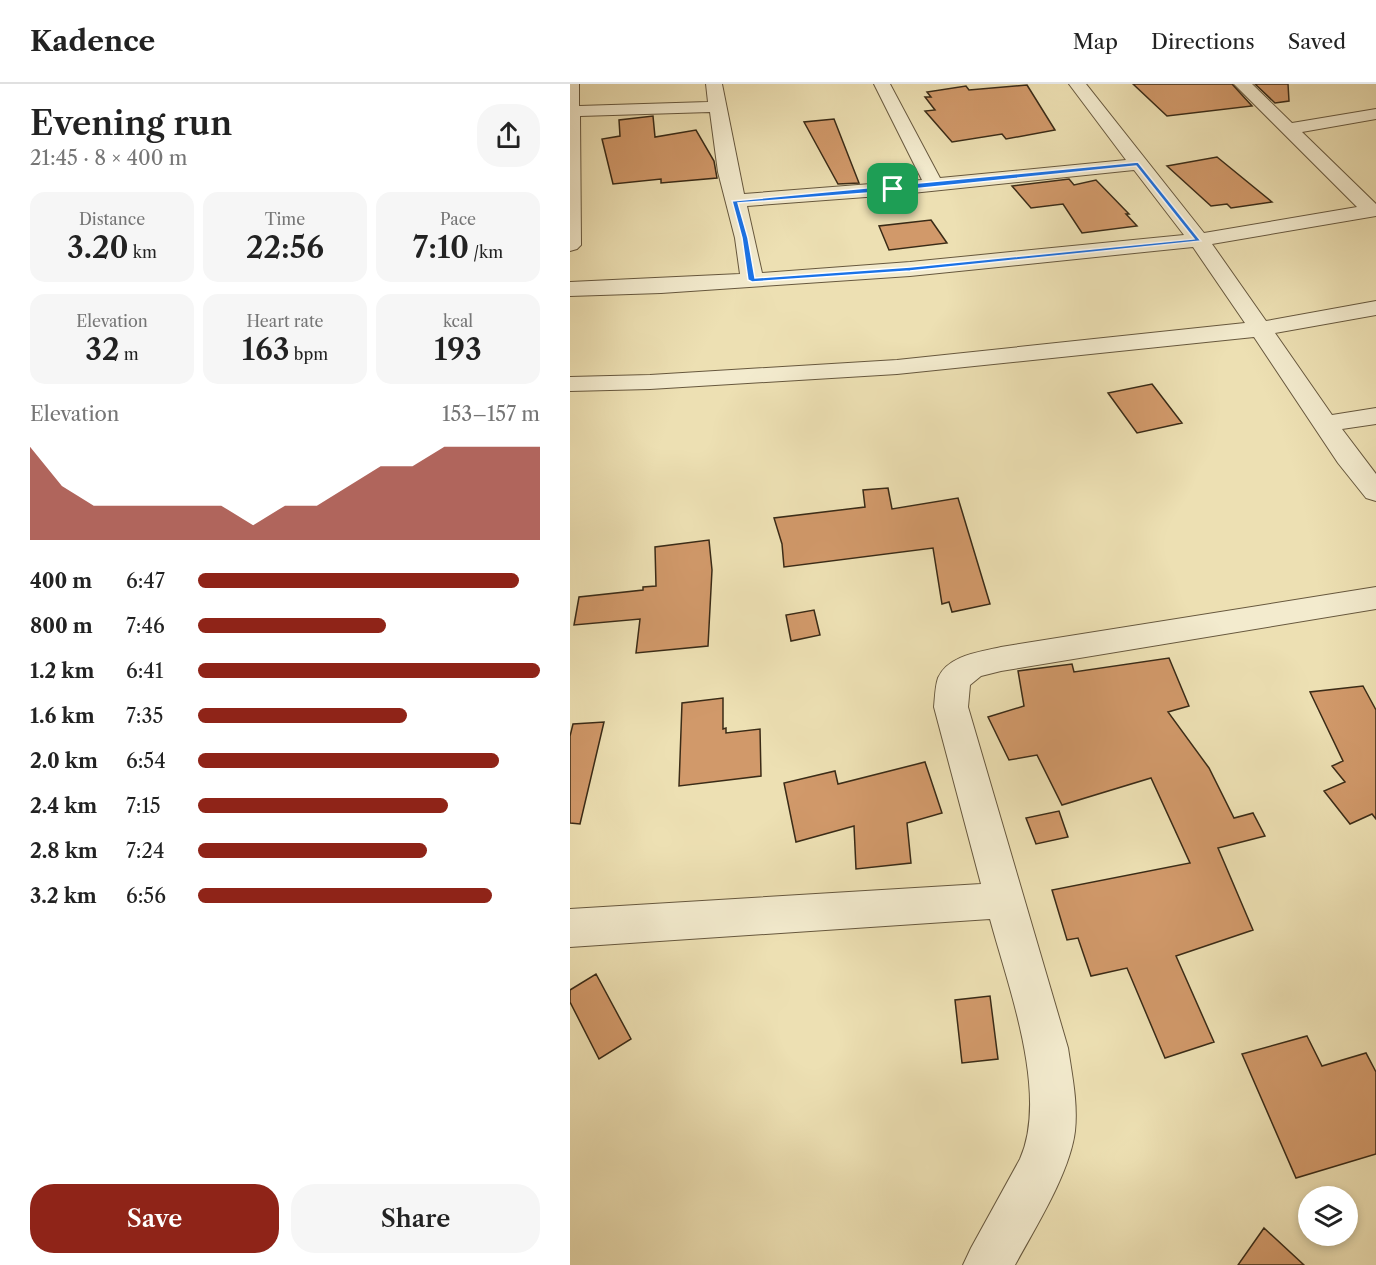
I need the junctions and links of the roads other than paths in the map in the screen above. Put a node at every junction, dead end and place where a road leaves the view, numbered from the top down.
1 (572, 84) edge
2 (714, 84) edge
3 (882, 84) edge
4 (1077, 84) edge
5 (1242, 84) edge
6 (717, 107) junction
7 (572, 111) junction
8 (1376, 114) edge
9 (1289, 129) junction
10 (1138, 164) junction
11 (934, 185) junction
12 (735, 201) junction
13 (570, 203) edge
14 (1374, 210) edge
15 (1198, 240) junction
16 (570, 245) edge
17 (752, 280) junction
18 (570, 289) edge
19 (1376, 308) edge
20 (1259, 329) junction
21 (570, 384) edge
22 (1376, 416) edge
23 (1325, 424) junction
24 (1376, 492) edge
25 (1376, 598) edge
26 (1005, 900) junction
27 (570, 928) edge
28 (988, 1265) edge

1 - 7 street
2 - 6 street
3 - 11 street
4 - 10 street
5 - 9 street
6 - 7 street
6 - 12 street
7 - 13 street
8 - 9 street
9 - 14 street
10 - 11 street
10 - 15 street
11 - 12 street
12 - 17 street
13 - 16 street
14 - 15 street
15 - 17 street
15 - 20 street
17 - 18 street
19 - 20 street
20 - 21 street
20 - 23 street
22 - 23 street
23 - 24 street
25 - 26 street
26 - 27 street
26 - 28 street

